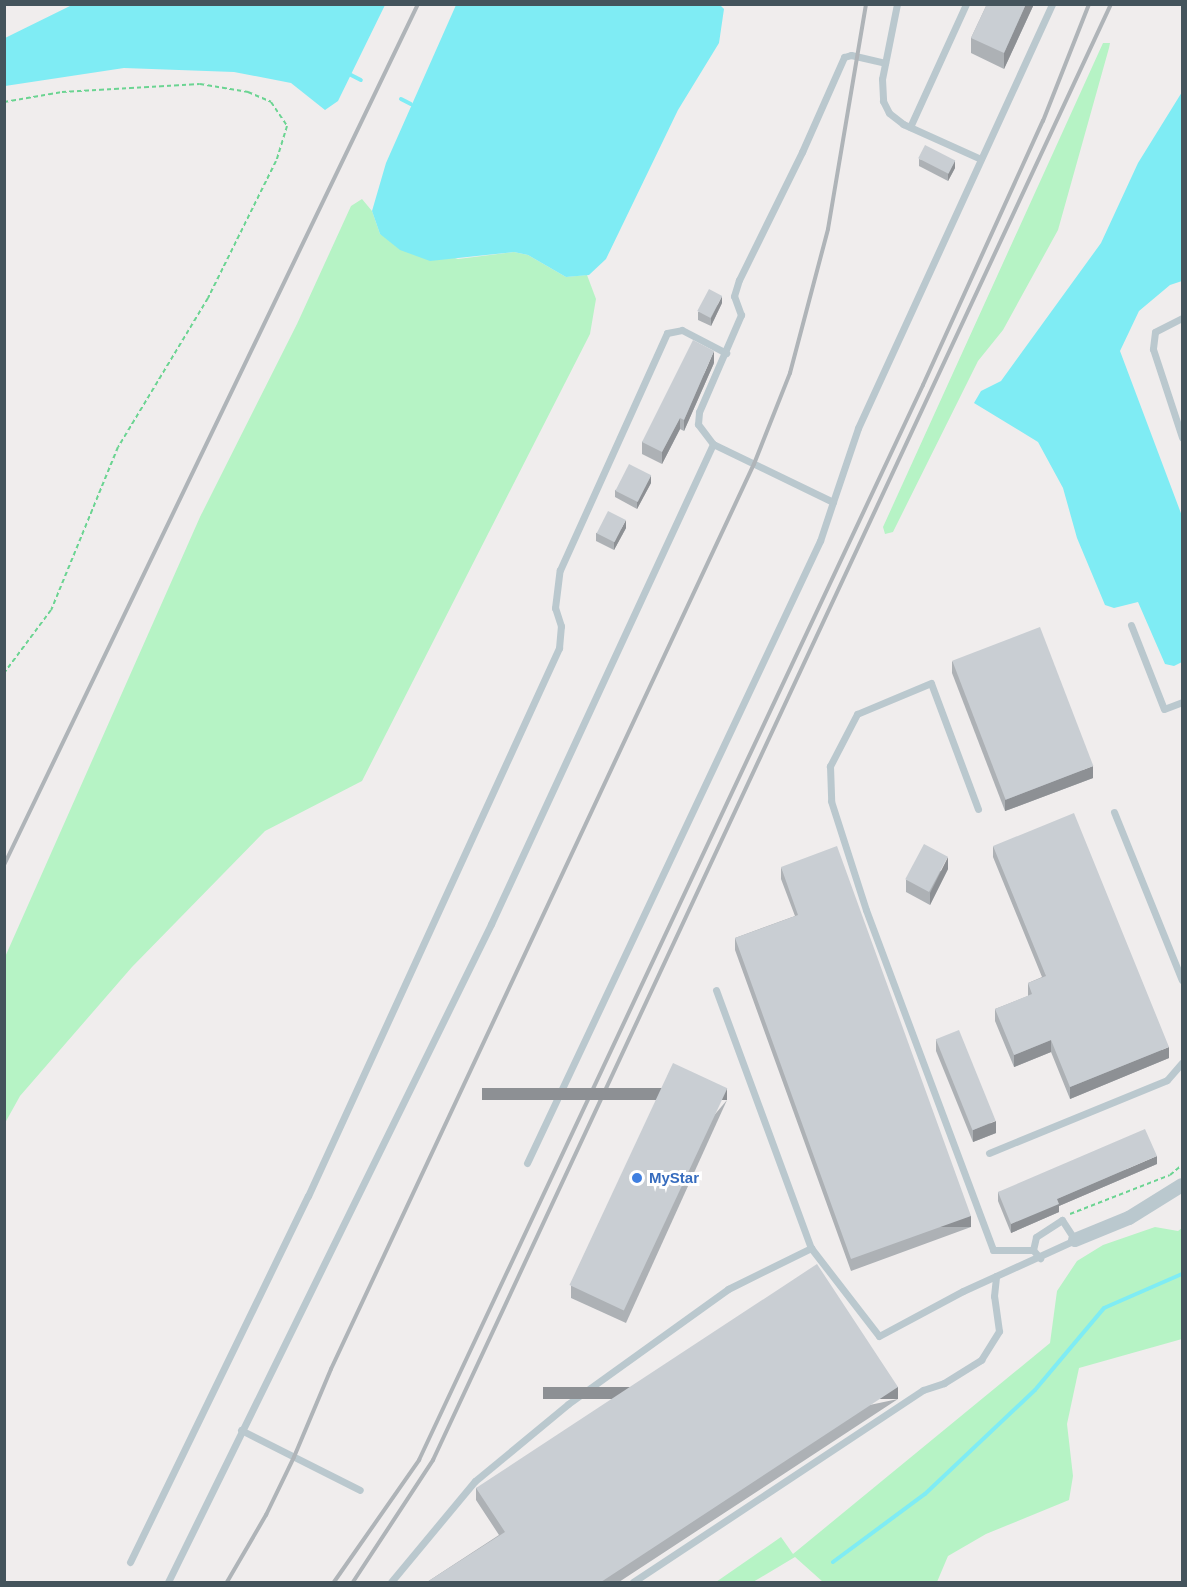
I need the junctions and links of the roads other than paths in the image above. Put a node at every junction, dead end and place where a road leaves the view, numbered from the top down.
1 (897, 4) edge
2 (966, 4) edge
3 (1052, 4) edge
4 (885, 63) junction
5 (910, 128) junction
6 (981, 159) junction
7 (1182, 318) edge
8 (726, 353) junction
9 (1182, 437) edge
10 (713, 444) junction
11 (833, 502) junction
12 (1131, 625) dead end
13 (1182, 702) edge
14 (978, 809) dead end
15 (1114, 812) dead end
16 (1182, 980) edge
17 (716, 990) dead end
18 (1182, 1062) edge
19 (989, 1153) dead end
20 (527, 1162) dead end
21 (1182, 1185) edge
22 (1075, 1240) junction
23 (811, 1248) junction
24 (1033, 1250) junction
25 (1040, 1258) junction
26 (996, 1276) junction
27 (242, 1430) junction
28 (360, 1490) dead end
29 (130, 1562) dead end
30 (168, 1582) edge
31 (392, 1582) edge
32 (633, 1582) edge

1 - 4 lane
2 - 5 lane
3 - 6 lane
4 - 5 lane
4 - 8 lane
5 - 6 lane
6 - 11 lane
7 - 9 lane
8 - 10 lane
8 - 29 lane
10 - 11 lane
10 - 27 lane
11 - 20 lane
12 - 13 lane
14 - 24 lane
15 - 16 lane
17 - 23 lane
18 - 19 lane
21 - 22 street
22 - 24 lane
22 - 25 lane
23 - 26 lane
23 - 31 lane
24 - 25 lane
25 - 26 lane
26 - 32 lane
27 - 28 lane
27 - 30 lane

